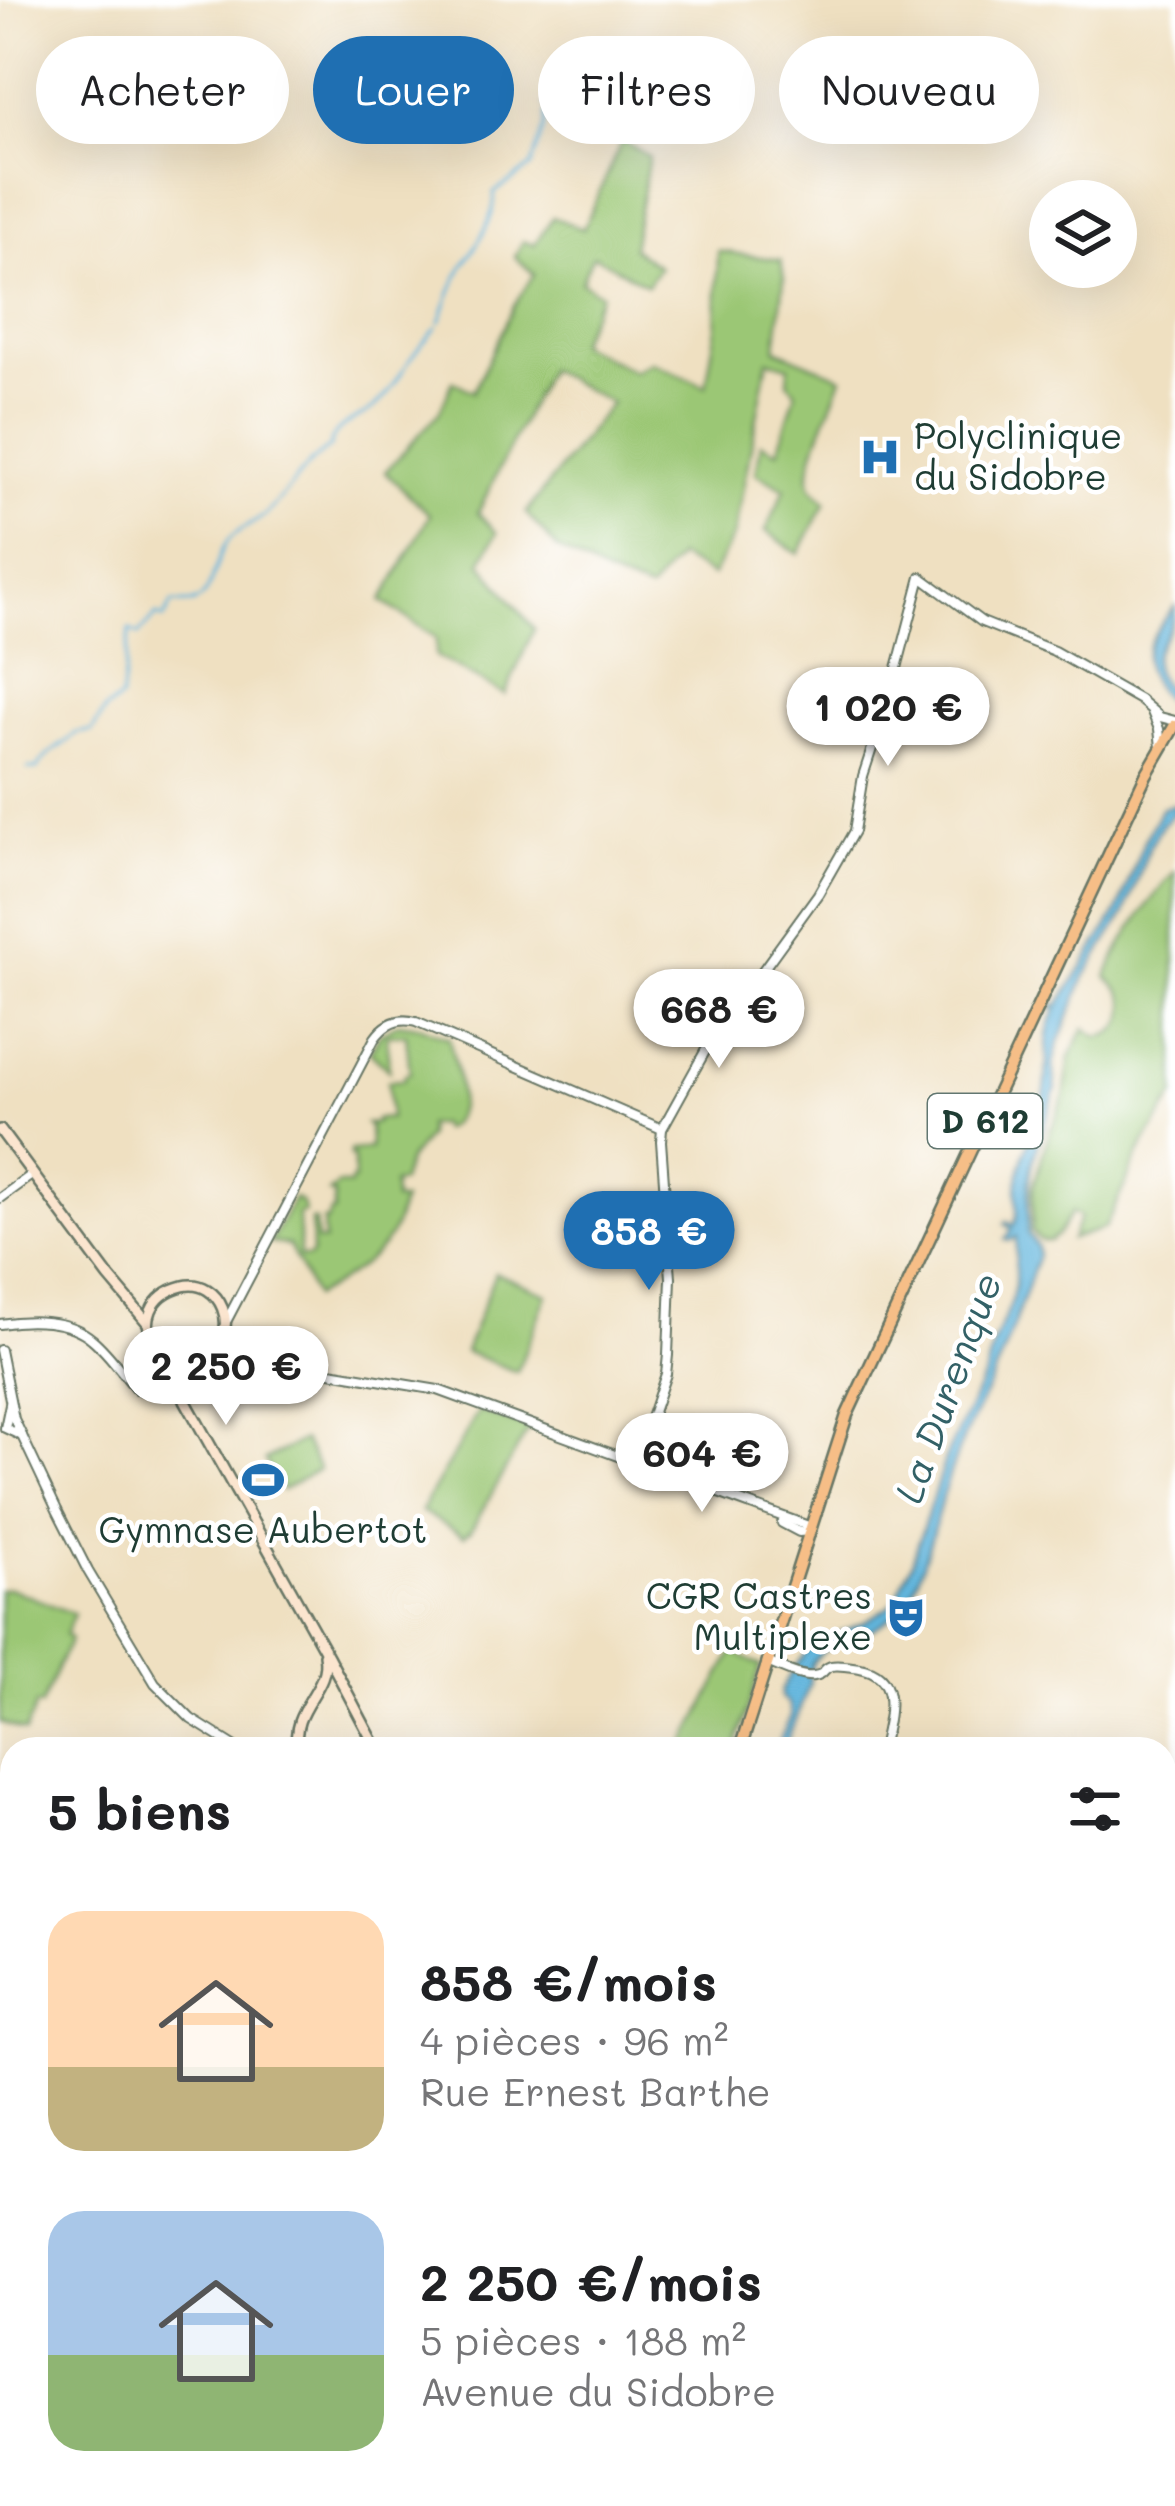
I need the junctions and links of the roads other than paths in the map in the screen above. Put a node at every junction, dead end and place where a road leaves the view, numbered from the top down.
1 (1151, 711) junction
2 (1175, 723) edge
3 (1161, 747) junction
4 (662, 1129) junction
5 (0, 1130) edge
6 (33, 1174) junction
7 (0, 1198) edge
8 (237, 1299) junction
9 (218, 1301) junction
10 (154, 1303) junction
11 (132, 1304) junction
12 (147, 1322) junction
13 (226, 1322) junction
14 (0, 1324) edge
15 (225, 1337) junction
16 (0, 1350) edge
17 (210, 1352) junction
18 (244, 1357) junction
19 (199, 1359) junction
20 (167, 1361) junction
21 (182, 1392) junction
22 (637, 1462) junction
23 (810, 1529) junction
24 (793, 1530) junction
25 (803, 1550) junction
26 (317, 1639) junction
27 (767, 1662) junction
28 (323, 1675) junction
29 (342, 1683) junction
30 (218, 1737) edge
31 (296, 1737) edge
32 (371, 1737) edge
33 (744, 1737) edge
34 (884, 1737) edge

1 - 2 street
1 - 3 street
1 - 4 street
2 - 3 main road, D 612
3 - 23 main road, D 612
4 - 8 street
4 - 22 street
5 - 6 main road
6 - 7 street
6 - 11 main road
8 - 9 street
8 - 13 street
9 - 10 main road
9 - 13 main road
10 - 11 main road
10 - 12 main road
11 - 12 main road
12 - 20 main road
13 - 15 main road
14 - 20 street
15 - 17 main road
15 - 18 street
16 - 30 street
17 - 18 street
17 - 19 main road
18 - 22 street
19 - 20 main road
19 - 21 main road
20 - 21 main road
21 - 26 main road
22 - 23 street
22 - 24 street
23 - 24 street
23 - 25 main road, D 612
24 - 25 street
25 - 27 main road, D 612
26 - 28 main road
26 - 29 main road
27 - 33 main road, D 612
27 - 34 street
28 - 29 main road
28 - 31 main road
29 - 32 main road

